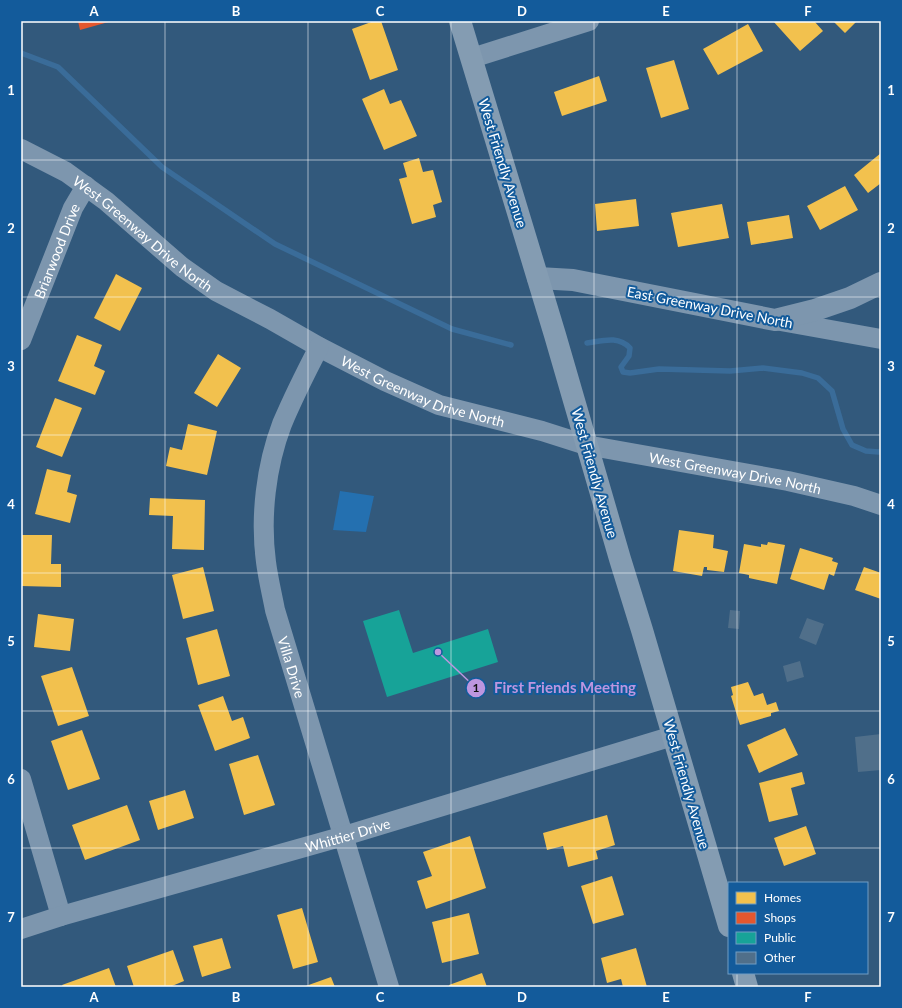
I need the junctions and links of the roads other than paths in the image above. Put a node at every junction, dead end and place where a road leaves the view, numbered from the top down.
1 (460, 21) edge
2 (589, 21) edge
3 (472, 58) junction
4 (21, 149) edge
5 (86, 186) junction
6 (538, 278) junction
7 (881, 283) edge
8 (775, 320) junction
9 (21, 340) edge
10 (881, 340) edge
11 (319, 347) junction
12 (586, 445) junction
13 (881, 505) edge
14 (672, 736) junction
15 (21, 779) edge
16 (344, 836) junction
17 (61, 916) junction
18 (728, 923) edge
19 (21, 929) edge
20 (743, 974) edge
21 (389, 987) edge
22 (747, 987) edge

1 - 3 main road, West Friendly Avenue
2 - 3 street
3 - 6 main road, West Friendly Avenue
4 - 5 street, West Greenway Drive North
5 - 9 street, Briarwood Drive
5 - 11 street, West Greenway Drive North
6 - 8 street, East Greenway Drive North
6 - 12 main road, West Friendly Avenue
7 - 8 street
8 - 10 street, East Greenway Drive North
11 - 12 street, West Greenway Drive North
11 - 16 street, Villa Drive
12 - 13 street, West Greenway Drive North
12 - 14 main road, West Friendly Avenue
14 - 16 street, Whittier Drive
14 - 18 main road, West Friendly Avenue
15 - 17 street
16 - 17 street, Whittier Drive
16 - 21 street, Villa Drive
17 - 19 street, Whittier Drive
20 - 22 main road

